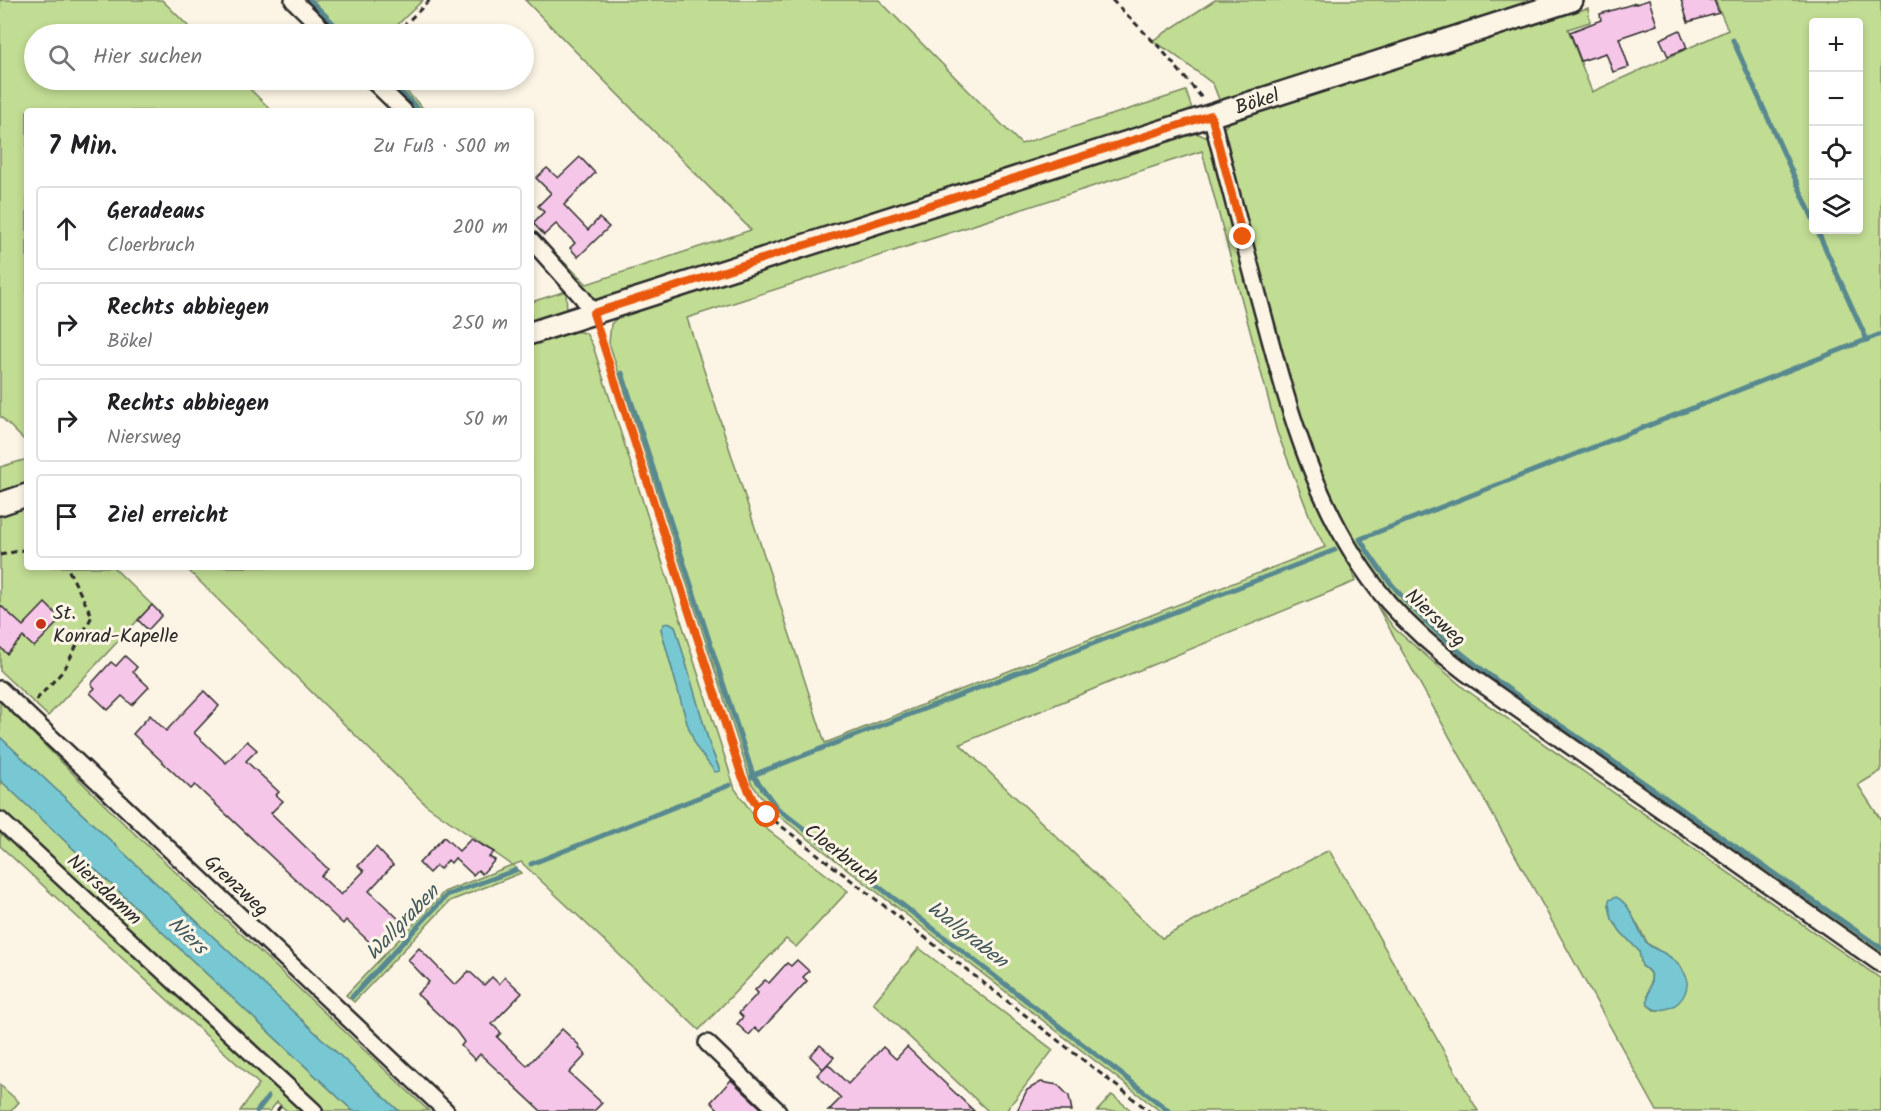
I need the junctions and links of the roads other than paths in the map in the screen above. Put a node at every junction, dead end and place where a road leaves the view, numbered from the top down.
1 (293, 0) edge
2 (1572, 0) edge
3 (318, 24) edge
4 (382, 90) edge
5 (401, 108) edge
6 (1211, 115) junction
7 (534, 243) edge
8 (593, 313) junction
9 (534, 332) edge
10 (24, 496) edge
11 (0, 504) edge
12 (0, 689) edge
13 (0, 820) edge
14 (1881, 964) edge
15 (706, 1043) dead end
16 (314, 1111) edge
17 (446, 1111) edge
18 (778, 1111) edge

1 - 3 street
2 - 6 main road, Bökel
4 - 5 street
6 - 8 main road, Bökel
6 - 14 street, Niersweg
7 - 8 street
8 - 9 main road, Bökel
10 - 11 main road
12 - 17 street, Grenzweg
13 - 16 street, Niersdamm
15 - 18 street

